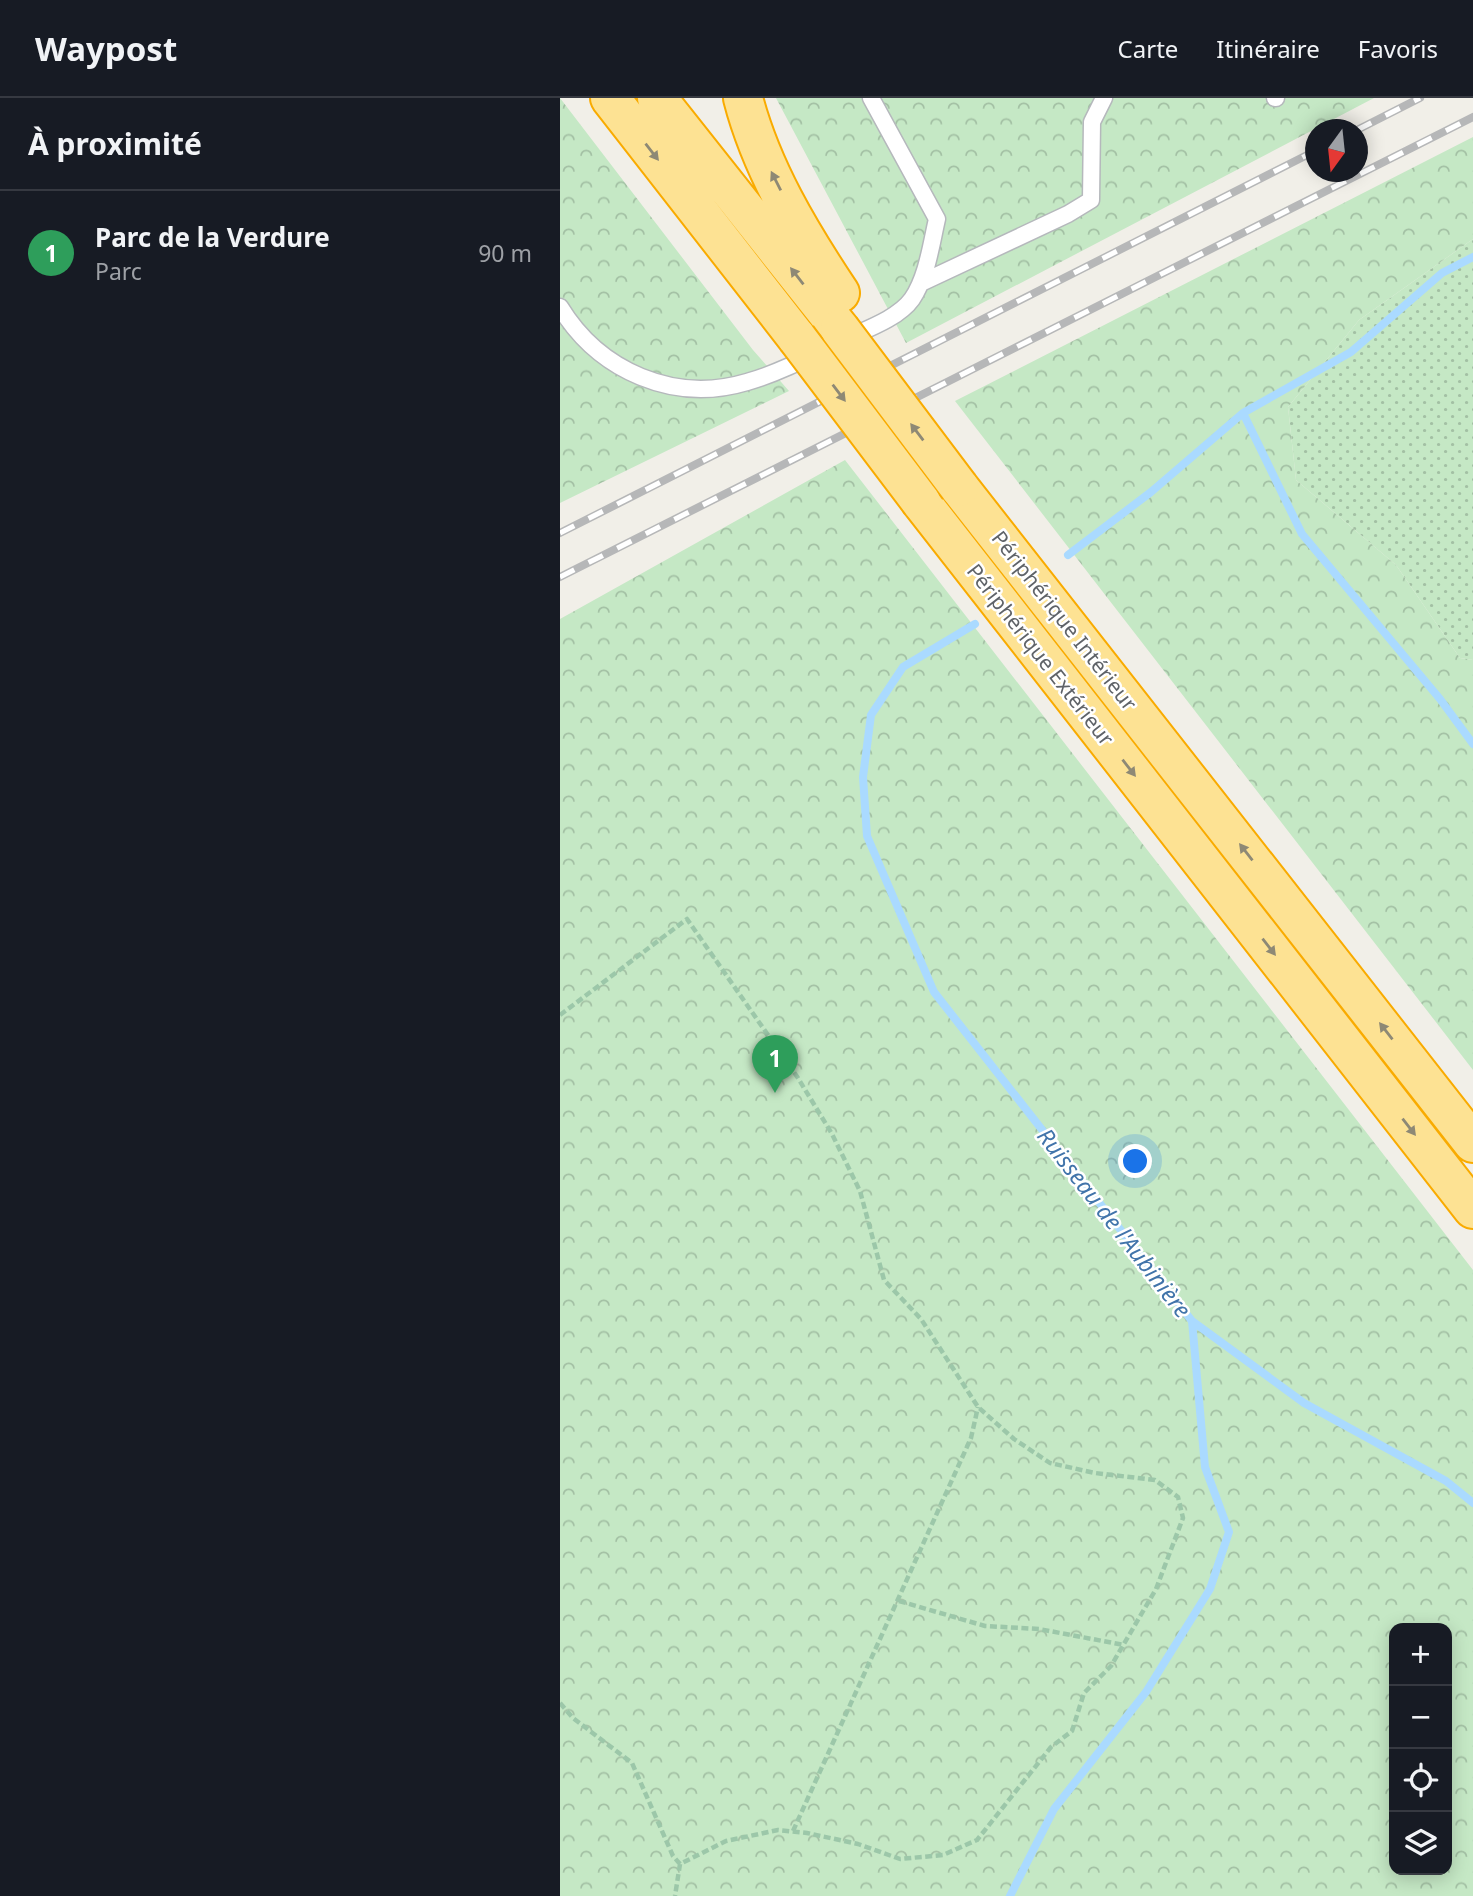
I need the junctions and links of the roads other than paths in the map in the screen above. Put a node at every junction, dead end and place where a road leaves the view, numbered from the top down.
1 (610, 98) edge
2 (657, 98) edge
3 (743, 98) edge
4 (871, 98) edge
5 (1104, 98) edge
6 (920, 283) junction
7 (560, 307) edge
8 (840, 329) junction
9 (1473, 1143) edge
10 (1473, 1209) edge

1 -> 10 highway, Périphérique Extérieur, bridge
8 -> 2 highway, Périphérique Intérieur
8 -> 3 highway
4 - 6 lane
5 - 6 lane
6 - 7 lane
9 -> 8 highway, Périphérique Intérieur, bridge

